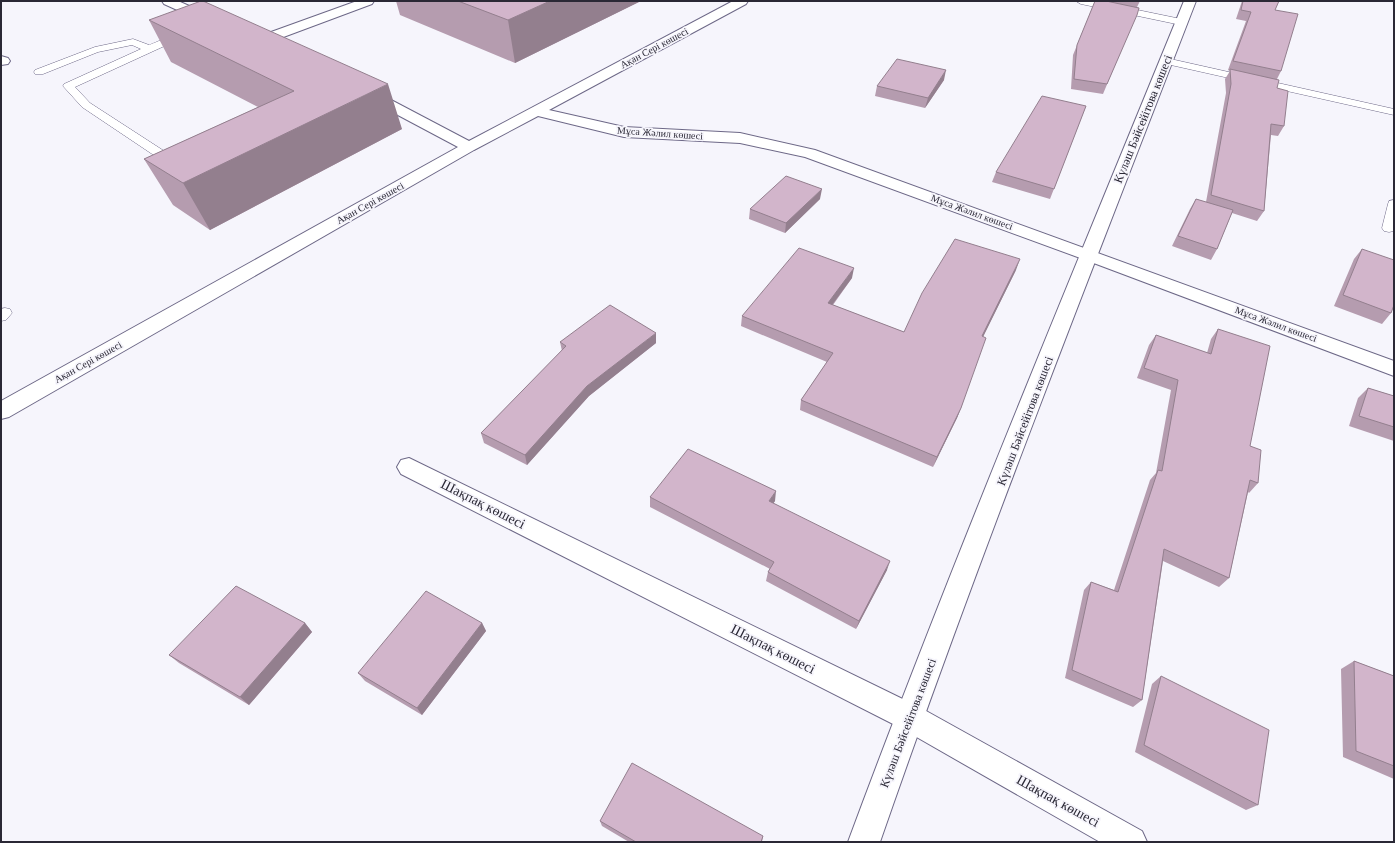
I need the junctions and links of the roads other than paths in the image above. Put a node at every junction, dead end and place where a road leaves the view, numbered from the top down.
1 (168, 1) edge
2 (368, 1) edge
3 (742, 1) edge
4 (1081, 1) edge
5 (1190, 1) edge
6 (1182, 22) junction
7 (217, 23) joint
8 (250, 34) edge
9 (265, 39) junction
10 (279, 46) edge
11 (149, 49) junction
12 (1166, 61) junction
13 (39, 72) dead end
14 (356, 88) edge
15 (536, 111) junction
16 (1394, 112) edge
17 (469, 148) junction
18 (182, 168) edge
19 (1394, 204) edge
20 (1389, 228) dead end
21 (1089, 255) junction
22 (1394, 368) edge
23 (1, 411) edge
24 (409, 467) dead end
25 (909, 717) junction
26 (864, 842) edge
27 (1130, 842) edge

1 - 7 street
2 - 9 street
3 - 15 street, Ақан Сері көшесі
4 - 6 lane
5 - 6 street, Күләш Бәйсейітова көшесі
6 - 12 street, Күләш Бәйсейітова көшесі
7 - 11 lane
8 - 9 street
9 - 10 street
11 - 13 lane
11 - 18 lane
12 - 16 lane
12 - 21 street, Күләш Бәйсейітова көшесі
14 - 17 street
15 - 17 street, Ақан Сері көшесі
15 - 21 street, Мұса Жәлил көшесі
17 - 23 street, Ақан Сері көшесі
19 - 20 lane
21 - 22 street, Мұса Жәлил көшесі
21 - 25 street, Күләш Бәйсейітова көшесі
24 - 25 street, Шақпақ көшесі
25 - 26 street, Күләш Бәйсейітова көшесі
25 - 27 street, Шақпақ көшесі

